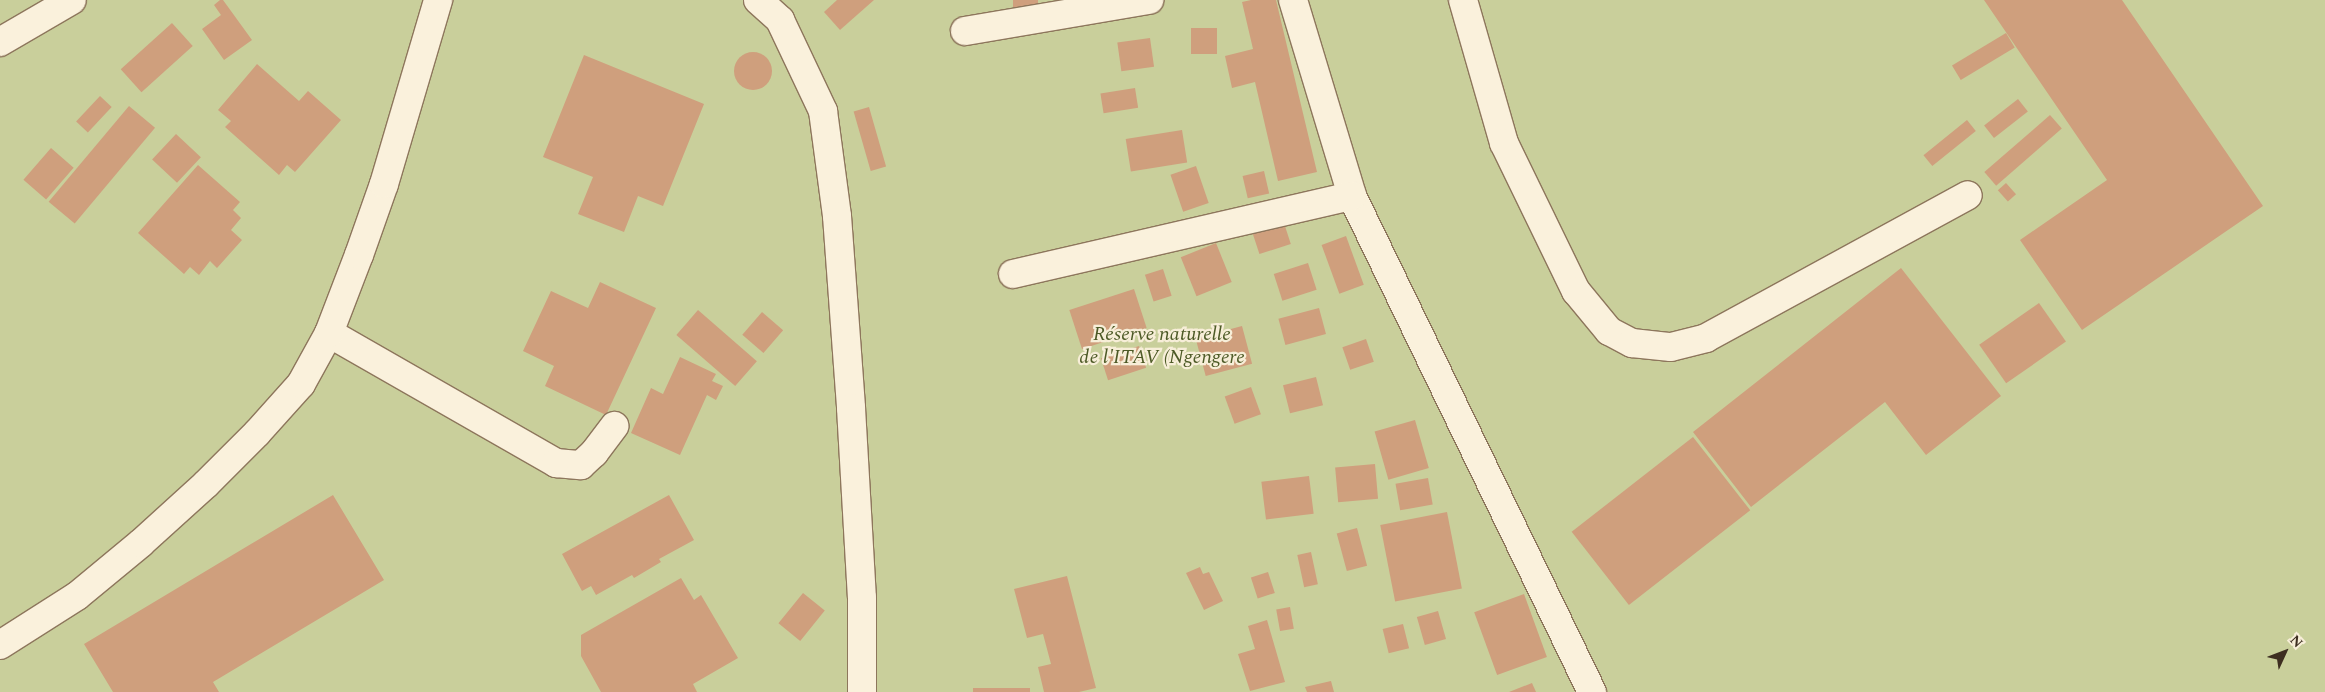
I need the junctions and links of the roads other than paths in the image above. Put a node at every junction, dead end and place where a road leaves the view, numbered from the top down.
1 (72, 0) edge
2 (438, 0) edge
3 (758, 0) edge
4 (1149, 0) edge
5 (1293, 0) edge
6 (1463, 0) edge
7 (965, 31) dead end
8 (0, 42) edge
9 (1968, 195) dead end
10 (1352, 196) junction
11 (1013, 274) dead end
12 (329, 333) junction
13 (614, 426) dead end
14 (0, 645) edge
15 (862, 692) edge
16 (1592, 692) edge

1 - 8 street
2 - 12 street
3 - 15 street
4 - 7 street
5 - 10 street
6 - 9 street
10 - 11 street
10 - 16 street
12 - 13 street
12 - 14 street

